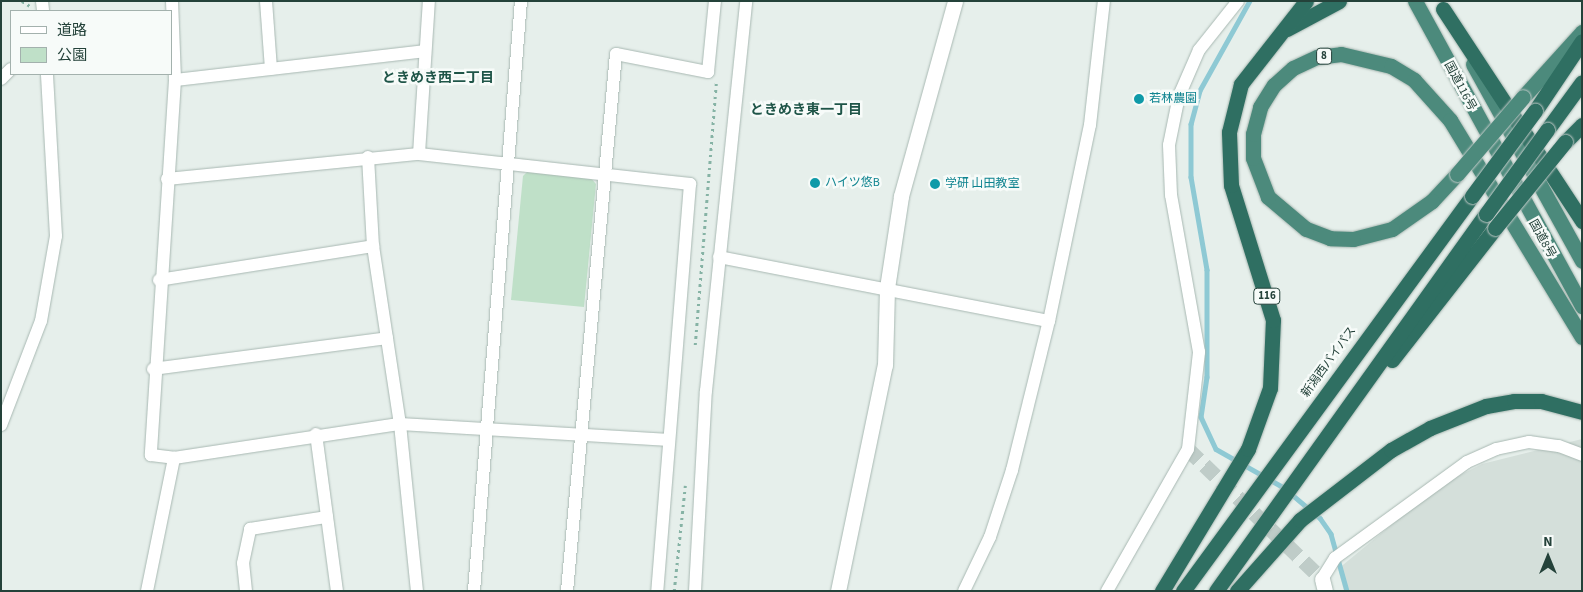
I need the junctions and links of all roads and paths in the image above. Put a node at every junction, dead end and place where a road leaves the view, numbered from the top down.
1 (172, 1) edge
2 (266, 1) edge
3 (429, 1) edge
4 (521, 1) edge
5 (715, 1) edge
6 (746, 1) edge
7 (955, 1) edge
8 (1104, 1) edge
9 (1238, 1) edge
10 (1306, 1) edge
11 (1339, 1) edge
12 (1415, 1) edge
13 (1441, 5) edge
14 (1582, 32) edge
15 (1582, 41) edge
16 (1270, 42) junction
17 (424, 51) junction
18 (271, 69) junction
19 (10, 70) edge
20 (47, 75) edge
21 (1, 79) edge
22 (175, 80) junction
23 (1582, 82) edge
24 (1582, 125) edge
25 (1518, 152) joint
26 (419, 154) junction
27 (368, 157) junction
28 (509, 163) junction
29 (1510, 172) junction
30 (602, 174) junction
31 (167, 179) junction
32 (1582, 221) edge
33 (373, 246) junction
34 (720, 257) junction
35 (1582, 262) edge
36 (1564, 279) junction
37 (160, 280) junction
38 (887, 288) junction
39 (1582, 295) edge
40 (1582, 306) edge
41 (1049, 321) junction
42 (1582, 337) edge
43 (387, 338) junction
44 (153, 368) junction
45 (1351, 403) junction
46 (1582, 412) edge
47 (400, 424) junction
48 (1, 425) edge
49 (485, 427) junction
50 (316, 434) junction
51 (579, 434) junction
52 (666, 440) junction
53 (1582, 455) edge
54 (174, 458) junction
55 (327, 517) junction
56 (1324, 585) edge
57 (147, 591) edge
58 (246, 591) edge
59 (336, 591) edge
60 (417, 591) edge
61 (474, 591) edge
62 (567, 591) edge
63 (657, 591) edge
64 (695, 591) edge
65 (838, 591) edge
66 (964, 591) edge
67 (1107, 591) edge
68 (1162, 591) edge
69 (1183, 591) edge
70 (1216, 591) edge
71 (1237, 591) edge

1 - 22 street
2 - 18 street
3 - 17 street
4 - 28 street
5 - 30 street
6 - 34 street
7 - 38 street
8 - 41 street
9 - 67 street
10 - 16 highway, 116
11 - 16 highway
12 - 29 highway, 国道116号
13 - 25 highway, 国道116号
13 - 32 highway
14 - 42 highway, 8, bridge
15 - 69 highway, 新潟西バイパス, bridge
16 - 68 highway, 116
17 - 18 street
17 - 26 street
18 - 22 street
19 - 21 street
20 - 48 street
22 - 31 street
23 - 29 highway, bridge
24 - 45 highway, bridge
25 - 35 highway, 国道8号
26 - 27 street
26 - 28 street
27 - 31 street
27 - 33 street
28 - 30 street
28 - 49 street
29 - 36 highway, 国道8号
29 - 45 highway, bridge
30 - 51 street
30 - 52 street
31 - 37 street
33 - 37 street
33 - 43 street
34 - 38 street
34 - 64 street
36 - 39 highway
36 - 40 highway, 国道8号
37 - 44 street
38 - 41 street
38 - 65 street
41 - 66 street
43 - 44 street
43 - 47 street
44 - 54 street
45 - 70 highway
46 - 71 highway
47 - 49 street
47 - 50 street
47 - 60 street
49 - 51 street
49 - 61 street
50 - 54 street
50 - 55 street
51 - 52 street
51 - 62 street
52 - 63 street
53 - 56 street
54 - 57 street
55 - 58 street
55 - 59 street

